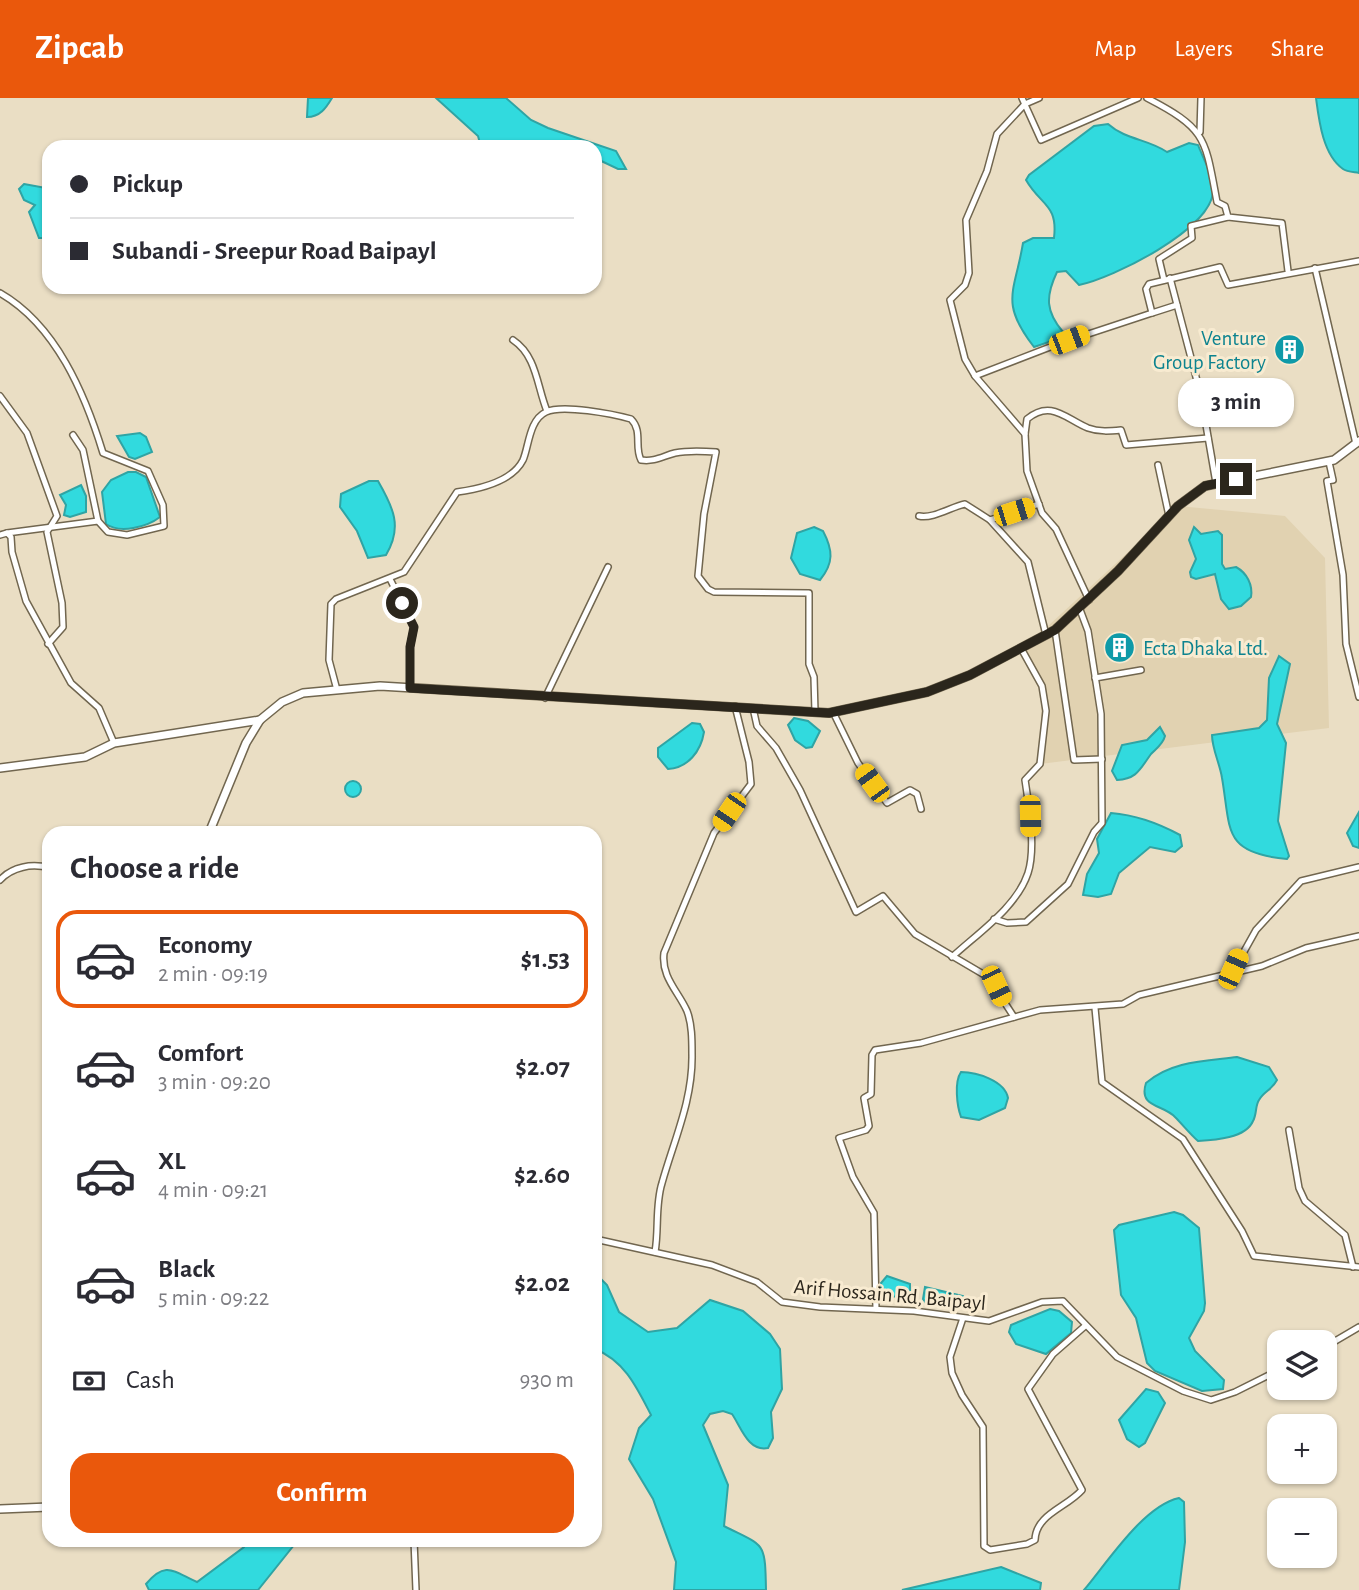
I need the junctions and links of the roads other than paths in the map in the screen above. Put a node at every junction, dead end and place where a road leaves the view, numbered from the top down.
1 (1039, 98) edge
2 (1138, 98) edge
3 (1147, 98) edge
4 (1201, 98) edge
5 (1023, 101) edge
6 (1200, 132) junction
7 (1228, 217) junction
8 (1359, 261) edge
9 (1315, 268) junction
10 (1288, 271) junction
11 (1167, 279) junction
12 (0, 293) edge
13 (1177, 305) junction
14 (1152, 313) junction
15 (513, 340) dead end
16 (975, 376) junction
17 (0, 396) edge
18 (547, 411) junction
19 (1025, 434) junction
20 (73, 436) dead end
21 (1208, 438) junction
22 (1357, 442) edge
23 (1329, 462) junction
24 (1158, 465) dead end
25 (1216, 483) junction
26 (1039, 504) junction
27 (919, 516) dead end
28 (1169, 516) junction
29 (990, 520) junction
30 (98, 521) junction
31 (52, 526) junction
32 (7, 533) junction
33 (0, 536) edge
34 (608, 567) dead end
35 (390, 579) junction
36 (1089, 600) junction
37 (1079, 607) junction
38 (1055, 630) junction
39 (1046, 635) junction
40 (48, 644) junction
41 (1022, 650) junction
42 (1141, 670) dead end
43 (1095, 678) junction
44 (410, 688) junction
45 (337, 690) junction
46 (1359, 697) edge
47 (545, 698) junction
48 (735, 706) junction
49 (753, 708) junction
50 (816, 712) junction
51 (833, 712) junction
52 (260, 720) junction
53 (114, 744) junction
54 (1102, 759) junction
55 (0, 768) edge
56 (921, 809) dead end
57 (212, 826) edge
58 (42, 865) edge
59 (1359, 867) edge
60 (0, 880) edge
61 (994, 919) junction
62 (1359, 936) edge
63 (952, 957) junction
64 (1232, 973) junction
65 (1095, 1008) junction
66 (1014, 1017) junction
67 (1289, 1130) dead end
68 (602, 1241) edge
69 (655, 1252) junction
70 (1356, 1267) edge
71 (876, 1309) junction
72 (963, 1318) junction
73 (1085, 1326) junction
74 (1359, 1327) edge
75 (1337, 1340) edge
76 (1267, 1376) edge
77 (42, 1507) edge
78 (0, 1509) edge
79 (414, 1547) edge
80 (416, 1590) edge

1 - 5 street
2 - 5 street
3 - 6 street
4 - 6 street
5 - 16 street
6 - 7 street
7 - 10 street
7 - 11 street
8 - 9 street
9 - 10 street
9 - 22 street
10 - 11 street
11 - 13 street
11 - 14 street
12 - 30 street
13 - 14 street
13 - 21 street
14 - 16 street
15 - 18 street
16 - 19 street
17 - 31 street
18 - 35 street
18 - 50 street
19 - 21 street
19 - 26 street
20 - 30 street
21 - 25 street
22 - 23 street
23 - 25 street
23 - 46 street
24 - 28 street
25 - 28 street
26 - 29 street
26 - 36 street
27 - 29 street
28 - 36 street
29 - 39 street
30 - 31 street
31 - 32 street
31 - 40 street
32 - 33 street
32 - 40 street
34 - 47 street
35 - 44 street
35 - 45 street
36 - 37 street
37 - 38 street
37 - 43 street
38 - 39 street
38 - 54 street
39 - 41 street
40 - 53 street
41 - 51 street
41 - 61 street
42 - 43 street
43 - 54 street
44 - 45 street
44 - 47 street
45 - 52 street
47 - 48 street
48 - 49 street
48 - 69 street
49 - 50 street
49 - 63 street
50 - 51 street
51 - 56 street
52 - 53 street
52 - 57 street
53 - 55 street
54 - 61 street
58 - 60 street
59 - 64 street
61 - 63 street
62 - 64 street
63 - 66 street
64 - 65 street
65 - 66 street
65 - 70 street
66 - 71 street
67 - 70 street
68 - 69 street, Arif Hossain Rd, Baipayl
69 - 71 street, Arif Hossain Rd, Baipayl
71 - 72 street, Arif Hossain Rd, Baipayl
72 - 73 street, Arif Hossain Rd, Baipayl
72 - 73 street
73 - 76 street, Arif Hossain Rd, Baipayl
74 - 75 street
77 - 78 street
79 - 80 street

